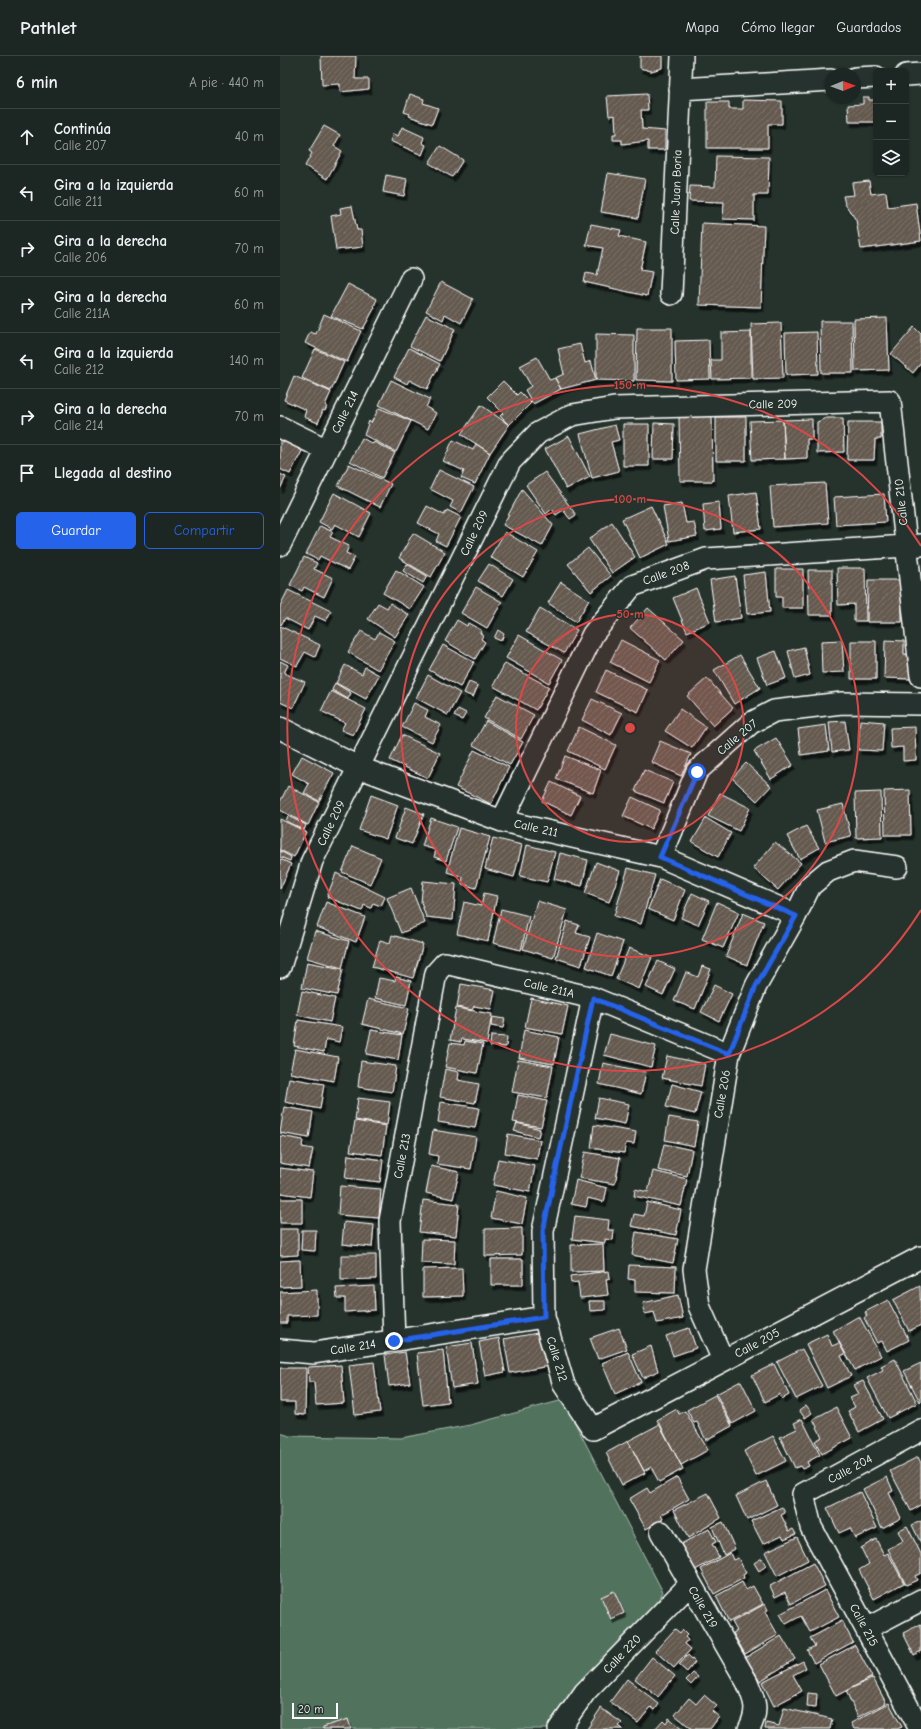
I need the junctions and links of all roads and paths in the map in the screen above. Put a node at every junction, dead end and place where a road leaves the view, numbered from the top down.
1 (682, 56) edge
2 (921, 74) edge
3 (909, 75) edge
4 (873, 77) edge
5 (861, 78) edge
6 (825, 80) edge
7 (680, 90) junction
8 (411, 279) dead end
9 (672, 294) dead end
10 (890, 401) joint
11 (280, 426) edge
12 (327, 450) junction
13 (280, 545) edge
14 (914, 545) edge
15 (921, 676) edge
16 (921, 704) edge
17 (280, 728) edge
18 (358, 767) junction
19 (502, 821) junction
20 (660, 857) junction
21 (897, 868) dead end
22 (796, 916) junction
23 (280, 967) edge
24 (436, 973) joint
25 (593, 998) junction
26 (729, 1054) junction
27 (921, 1257) edge
28 (544, 1317) junction
29 (394, 1341) junction
30 (280, 1350) edge
31 (723, 1360) junction
32 (593, 1429) joint
33 (921, 1430) edge
34 (810, 1521) joint
35 (661, 1532) dead end
36 (690, 1584) junction
37 (921, 1600) edge
38 (866, 1630) junction
39 (559, 1729) edge
40 (749, 1729) edge
41 (920, 1729) edge

1 - 7 street, Calle Juan Boria
2 - 3 street
4 - 5 street
6 - 7 street
7 - 9 street, Calle Juan Boria
8 - 12 street, Calle 214
10 - 14 street, Calle 210
10 - 18 street, Calle 209
11 - 12 street
12 - 13 street, Calle 214
14 - 15 street, Calle 210
14 - 19 street, Calle 208
16 - 20 street, Calle 207
17 - 18 street, Calle 211
18 - 19 street, Calle 211
18 - 23 street, Calle 209
19 - 20 street, Calle 211
20 - 22 street, Calle 211
21 - 22 street, Calle 206
22 - 26 street, Calle 206
24 - 25 street, Calle 211A
24 - 29 street, Calle 213
25 - 26 street, Calle 211A
25 - 28 street, Calle 212
26 - 31 street, Calle 206
27 - 31 street, Calle 205
28 - 29 street, Calle 214
28 - 32 street, Calle 212
29 - 30 street, Calle 214
31 - 32 street, Calle 205
33 - 34 street, Calle 204
34 - 38 street, Calle 215
35 - 36 street, Calle 219
36 - 39 street, Calle 220
36 - 40 street, Calle 219
37 - 38 street
38 - 41 street, Calle 215

